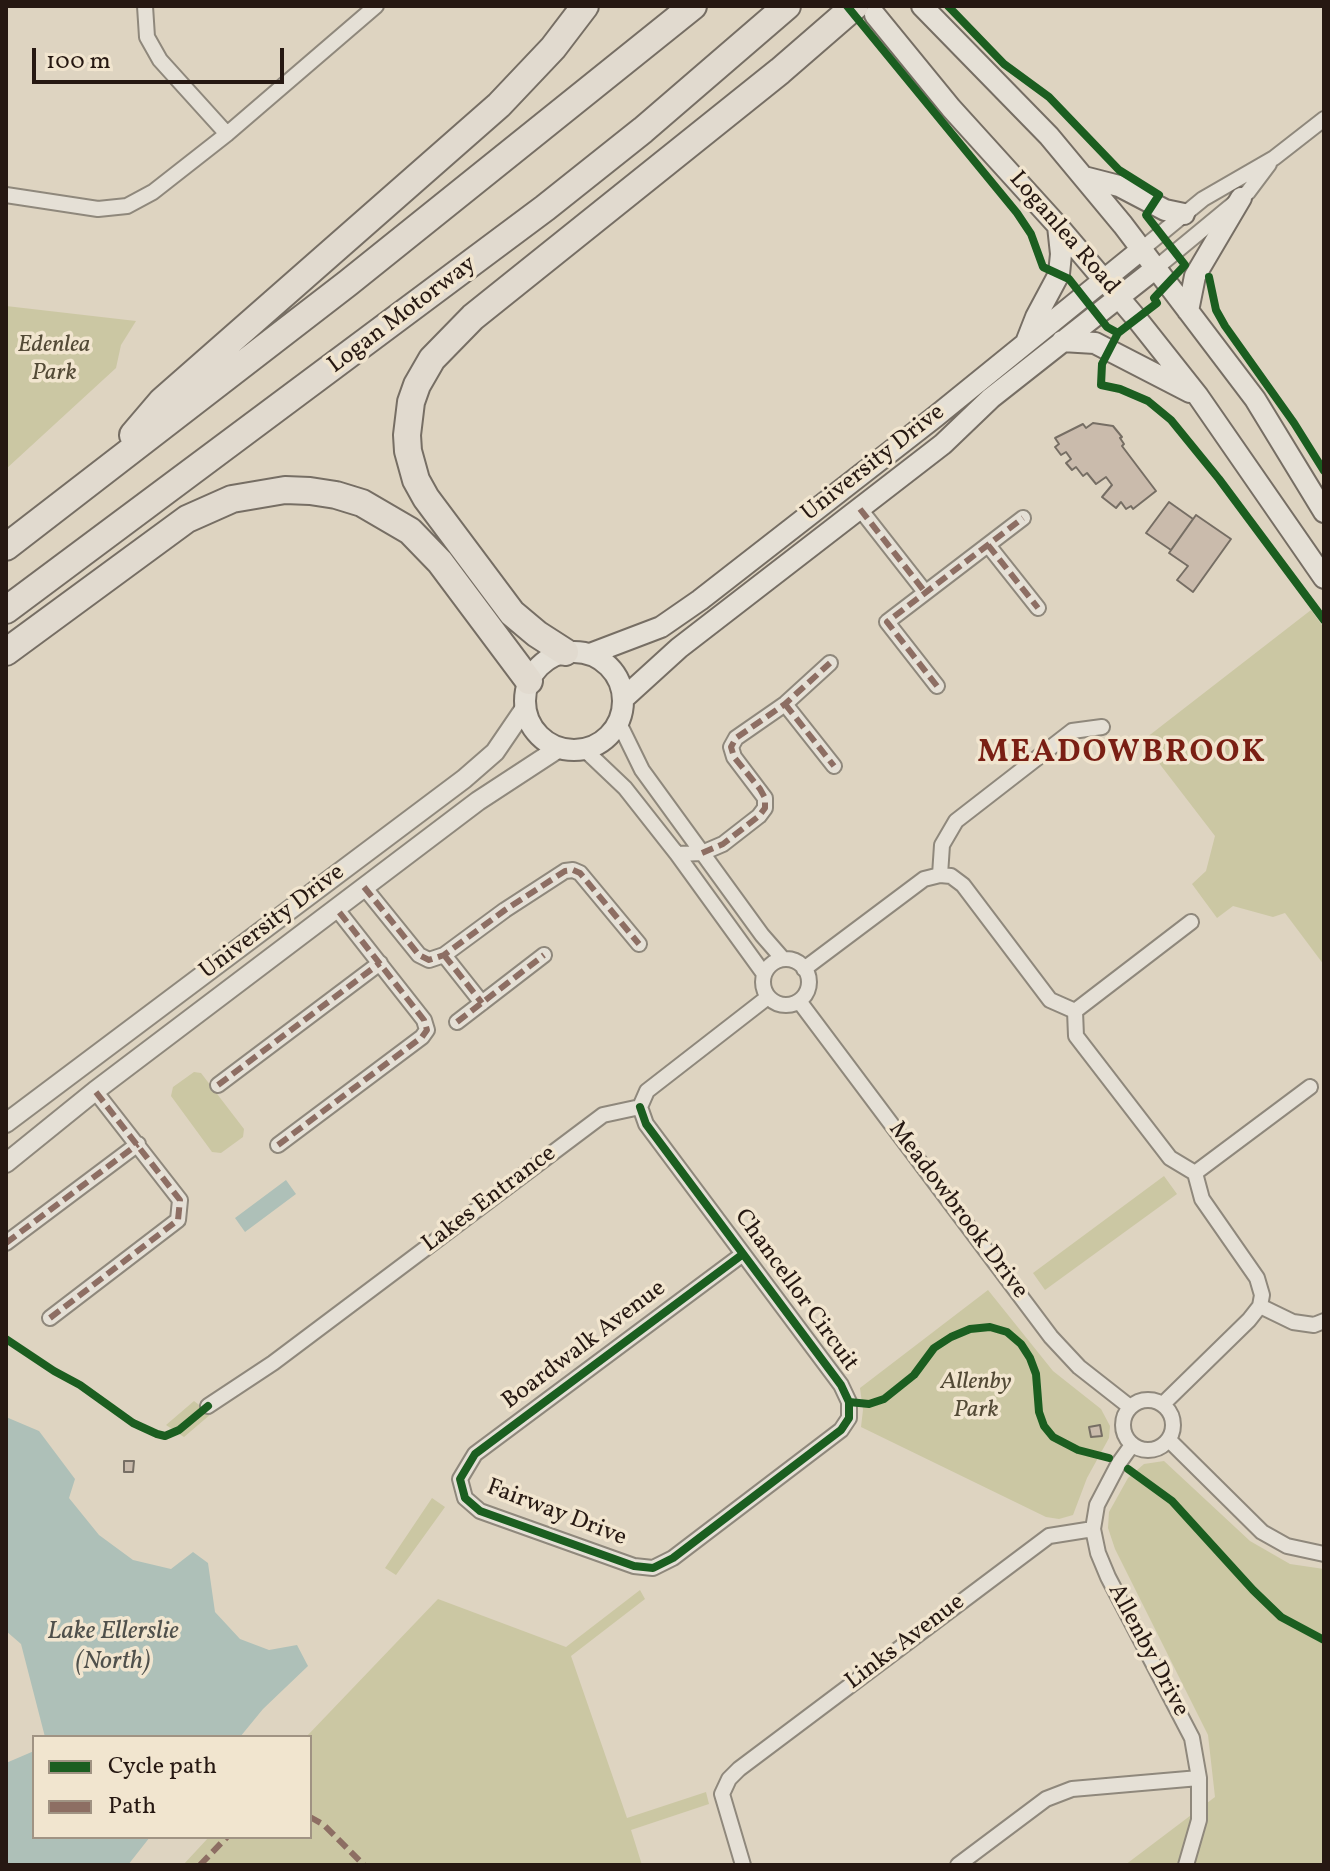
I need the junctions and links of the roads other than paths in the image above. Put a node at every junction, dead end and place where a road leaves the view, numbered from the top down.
1 (145, 6) edge
2 (376, 6) edge
3 (585, 6) edge
4 (693, 6) edge
5 (787, 6) edge
6 (922, 6) edge
7 (858, 13) edge
8 (1324, 119) edge
9 (227, 134) junction
10 (1274, 158) junction
11 (1084, 177) junction
12 (6, 195) edge
13 (1241, 198) junction
14 (1184, 214) junction
15 (1058, 226) junction
16 (1142, 249) junction
17 (1156, 268) junction
18 (1104, 280) junction
19 (1119, 297) junction
20 (1188, 311) junction
21 (1027, 340) junction
22 (1062, 341) junction
23 (1198, 396) junction
24 (100, 475) junction
25 (860, 509) junction
26 (1324, 512) edge
27 (1023, 518) dead end
28 (988, 545) junction
29 (6, 547) edge
30 (1324, 578) edge
31 (925, 592) junction
32 (1038, 608) dead end
33 (6, 610) edge
34 (6, 652) edge
35 (578, 653) junction
36 (830, 663) dead end
37 (529, 681) junction
38 (937, 686) dead end
39 (624, 698) junction
40 (785, 704) junction
41 (525, 708) junction
42 (619, 723) junction
43 (1102, 727) dead end
44 (559, 748) junction
45 (585, 750) junction
46 (834, 766) dead end
47 (702, 853) junction
48 (677, 854) junction
49 (940, 875) junction
50 (364, 887) junction
51 (336, 908) junction
52 (1191, 922) dead end
53 (639, 944) dead end
54 (444, 955) junction
55 (544, 955) dead end
56 (783, 959) junction
57 (380, 963) junction
58 (804, 969) junction
59 (764, 974) junction
60 (768, 997) junction
61 (799, 1001) junction
62 (482, 1003) junction
63 (1075, 1011) junction
64 (457, 1022) dead end
65 (218, 1085) dead end
66 (1310, 1087) dead end
67 (95, 1091) junction
68 (640, 1107) junction
69 (6, 1123) edge
70 (138, 1144) junction
71 (278, 1145) dead end
72 (25, 1148) junction
73 (6, 1156) edge
74 (6, 1163) edge
75 (1195, 1173) junction
76 (6, 1243) edge
77 (743, 1254) junction
78 (1260, 1306) junction
79 (50, 1318) dead end
80 (1324, 1321) edge
81 (1163, 1404) junction
82 (208, 1406) dead end
83 (1130, 1407) junction
84 (1169, 1440) junction
85 (1132, 1445) junction
86 (460, 1479) joint
87 (1093, 1529) junction
88 (1324, 1554) edge
89 (653, 1568) joint
90 (1199, 1778) junction
91 (743, 1865) edge
92 (958, 1865) edge
93 (1186, 1865) edge

1 - 9 street
2 - 9 street
3 - 24 highway
4 - 24 highway
5 - 33 highway, Logan Motorway
6 - 11 main road, Loganlea Road
7 - 15 main road, Loganlea Road
7 - 35 highway
8 - 10 street
9 - 12 street
10 - 13 street
10 - 14 street
11 - 14 main road
11 - 16 main road, Loganlea Road
13 - 17 street
13 - 20 main road
14 - 16 street
15 - 18 main road, Loganlea Road
15 - 21 main road
16 - 17 main road, Loganlea Road
16 - 18 main road, University Drive
17 - 19 main road, University Drive
17 - 20 main road, Loganlea Road
18 - 19 main road, Loganlea Road
18 - 21 main road, University Drive
19 - 22 main road, University Drive
19 - 23 main road, Loganlea Road
20 - 26 main road, Loganlea Road
21 - 35 main road, University Drive
22 - 23 main road
22 - 25 main road, University Drive
23 - 30 main road, Loganlea Road
24 - 29 highway
25 - 31 street
25 - 39 main road, University Drive
27 - 28 street
28 - 31 street
28 - 32 street
31 - 38 street
34 - 37 highway
35 - 37 main road
35 - 39 main road
36 - 40 street
37 - 41 main road
39 - 42 main road
40 - 46 street
40 - 47 street
41 - 44 main road
41 - 69 street, University Drive
42 - 45 main road
42 - 47 street
43 - 49 street
44 - 45 main road
44 - 50 street, University Drive
45 - 48 street
47 - 48 street
47 - 56 street
48 - 59 street
49 - 58 street
49 - 63 street
50 - 51 street, University Drive
50 - 54 street
51 - 57 street
51 - 67 street, University Drive
52 - 63 street
53 - 54 street
54 - 62 street
55 - 62 street
56 - 58 street
56 - 59 street
57 - 65 street
57 - 71 street
58 - 61 street
59 - 60 street
60 - 61 street
60 - 68 street
61 - 83 street, Meadowbrook Drive
62 - 64 street
63 - 75 street
66 - 75 street
67 - 70 street
67 - 72 street, University Drive
68 - 77 street, Chancellor Circuit
68 - 82 street, Lakes Entrance
70 - 76 street
70 - 79 street
72 - 73 street, University Drive
72 - 74 street, University Drive
75 - 78 street
77 - 86 street, Boardwalk Avenue
77 - 89 street, Chancellor Circuit
78 - 80 street
78 - 81 street
81 - 83 street
81 - 84 street
83 - 85 street
84 - 85 street
84 - 88 street
85 - 87 street
86 - 89 street, Fairway Drive
87 - 90 street, Allenby Drive
87 - 91 street, Links Avenue
90 - 92 street
90 - 93 street, Allenby Drive

